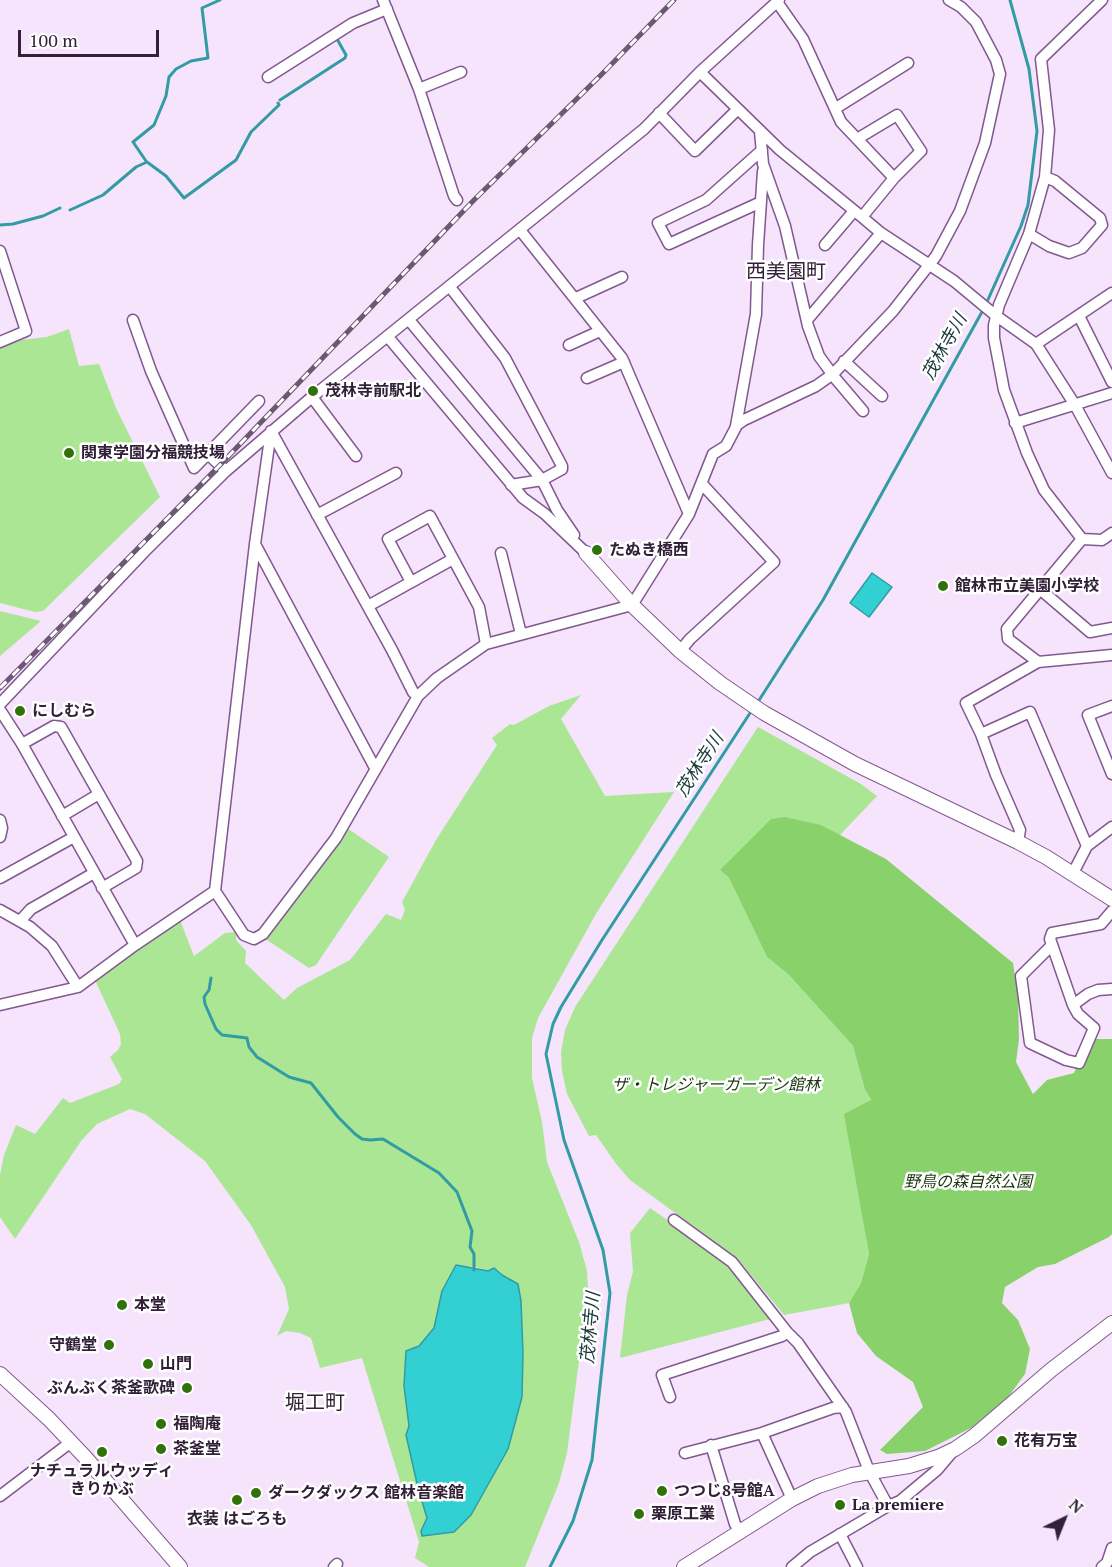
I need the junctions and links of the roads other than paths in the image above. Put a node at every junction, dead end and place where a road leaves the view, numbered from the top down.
1 (949, 0) edge
2 (1102, 0) edge
3 (778, 1) edge
4 (385, 5) edge
5 (908, 63) dead end
6 (461, 72) dead end
7 (700, 72) junction
8 (268, 77) dead end
9 (420, 89) junction
10 (836, 108) junction
11 (738, 109) junction
12 (659, 113) junction
13 (760, 131) junction
14 (857, 139) junction
15 (762, 150) junction
16 (763, 164) junction
17 (1045, 177) junction
18 (894, 178) junction
19 (457, 200) dead end
20 (761, 202) junction
21 (858, 214) junction
22 (520, 230) junction
23 (881, 232) junction
24 (1029, 234) junction
25 (825, 245) dead end
26 (0, 251) edge
27 (930, 265) junction
28 (621, 277) dead end
29 (450, 287) junction
30 (1112, 293) edge
31 (576, 298) junction
32 (993, 313) junction
33 (1079, 316) junction
34 (133, 320) dead end
35 (409, 320) junction
36 (807, 320) junction
37 (600, 331) junction
38 (388, 337) junction
39 (0, 342) edge
40 (1036, 344) junction
41 (569, 345) dead end
42 (844, 361) junction
43 (624, 362) junction
44 (833, 374) junction
45 (587, 378) dead end
46 (1112, 382) edge
47 (1112, 393) edge
48 (882, 396) dead end
49 (312, 397) junction
50 (259, 401) dead end
51 (1075, 405) junction
52 (863, 411) dead end
53 (1015, 423) junction
54 (737, 425) junction
55 (271, 431) junction
56 (208, 454) junction
57 (356, 456) dead end
58 (226, 471) junction
59 (396, 473) dead end
60 (1112, 473) edge
61 (542, 480) junction
62 (702, 484) junction
63 (511, 485) junction
64 (689, 514) junction
65 (316, 515) junction
66 (1112, 533) edge
67 (1082, 539) junction
68 (255, 544) junction
69 (501, 553) dead end
70 (586, 554) junction
71 (453, 559) junction
72 (411, 582) junction
73 (1041, 590) junction
74 (632, 605) junction
75 (368, 606) junction
76 (1112, 628) edge
77 (521, 634) junction
78 (486, 644) junction
79 (680, 651) junction
80 (1112, 655) edge
81 (1038, 662) junction
82 (418, 696) junction
83 (0, 704) edge
84 (1112, 706) edge
85 (0, 710) edge
86 (981, 734) junction
87 (22, 744) junction
88 (375, 768) junction
89 (1112, 774) edge
90 (99, 794) junction
91 (62, 816) junction
92 (0, 820) edge
93 (1112, 826) edge
94 (0, 837) edge
95 (74, 837) junction
96 (1018, 842) junction
97 (1088, 846) junction
98 (93, 873) junction
99 (1073, 873) junction
100 (0, 878) edge
101 (102, 888) junction
102 (215, 891) junction
103 (1112, 899) edge
104 (0, 910) edge
105 (1112, 911) edge
106 (21, 921) junction
107 (135, 945) junction
108 (1051, 946) junction
109 (78, 987) junction
110 (1112, 989) edge
111 (0, 1005) edge
112 (1073, 1005) junction
113 (674, 1220) dead end
114 (1112, 1323) edge
115 (787, 1332) junction
116 (0, 1374) edge
117 (670, 1397) dead end
118 (843, 1407) junction
119 (762, 1433) junction
120 (70, 1442) junction
121 (711, 1445) junction
122 (955, 1449) junction
123 (685, 1452) dead end
124 (869, 1471) junction
125 (0, 1496) edge
126 (792, 1499) junction
127 (888, 1506) junction
128 (741, 1532) junction
129 (840, 1534) junction
130 (1112, 1548) edge
131 (180, 1567) edge
132 (684, 1567) edge
133 (792, 1567) edge
134 (857, 1567) edge
135 (1102, 1567) edge

1 - 27 street
2 - 17 street
3 - 7 street
3 - 10 street
4 - 8 street
4 - 9 street
5 - 10 street
6 - 9 street
7 - 11 street
7 - 12 street
9 - 19 street
10 - 14 street
11 - 12 street
11 - 13 street
12 - 22 street
13 - 15 street
13 - 21 street
14 - 18 street
14 - 18 street
15 - 16 street
15 - 20 street
16 - 20 street
16 - 36 street
17 - 24 street
17 - 24 street
18 - 21 street
20 - 54 street
21 - 23 street
21 - 25 street
22 - 29 street
22 - 31 street
23 - 27 street
23 - 36 street
24 - 32 street
26 - 39 street
27 - 32 street
27 - 42 street
28 - 31 street
29 - 35 street
29 - 61 street
30 - 33 street
31 - 37 street
32 - 40 street
32 - 53 street
33 - 40 street
33 - 46 street
34 - 56 street
35 - 38 street
35 - 61 street
36 - 44 street
37 - 41 street
37 - 43 street
38 - 49 street
38 - 63 street
40 - 51 street
42 - 44 street
42 - 48 street
43 - 45 street
43 - 64 street
44 - 52 street
44 - 54 street
47 - 51 street
49 - 55 street
49 - 57 street
50 - 56 street
51 - 53 street
51 - 60 street
53 - 67 street
54 - 62 street
55 - 58 street
55 - 65 street
55 - 68 street
56 - 58 street
58 - 83 street
59 - 65 street
61 - 63 street
61 - 70 street
62 - 64 street
62 - 79 street
63 - 70 street
64 - 74 street
65 - 75 street
66 - 67 street
67 - 73 street
68 - 88 street
68 - 102 street
69 - 77 street
70 - 74 street
71 - 72 street
71 - 72 street
71 - 78 street
72 - 75 street
73 - 76 street
73 - 81 street
74 - 77 street
74 - 79 street
75 - 82 street
77 - 78 street
78 - 82 street
79 - 96 street
80 - 81 street
81 - 86 street
82 - 88 street
84 - 89 street
85 - 87 street
86 - 96 street
86 - 97 street
87 - 90 street
87 - 91 street
88 - 102 street
90 - 91 street
90 - 101 street
91 - 95 street
92 - 94 street
93 - 97 street
95 - 98 street
95 - 100 street
96 - 99 street
97 - 99 street
98 - 101 street
98 - 106 street
99 - 103 street
101 - 107 street
102 - 107 street
104 - 106 street
105 - 108 street
106 - 109 street
107 - 109 street
108 - 112 street
108 - 112 street
109 - 111 street
110 - 112 street
113 - 115 street
114 - 122 street
115 - 117 street
115 - 118 street
116 - 120 street
118 - 119 street
118 - 124 street
119 - 121 street
119 - 126 street
120 - 125 street
120 - 131 street
121 - 123 street
121 - 128 street
122 - 124 street
122 - 127 street
124 - 126 street
124 - 127 street
126 - 128 street
127 - 129 street
128 - 132 street
129 - 133 street
129 - 134 street
130 - 135 street

